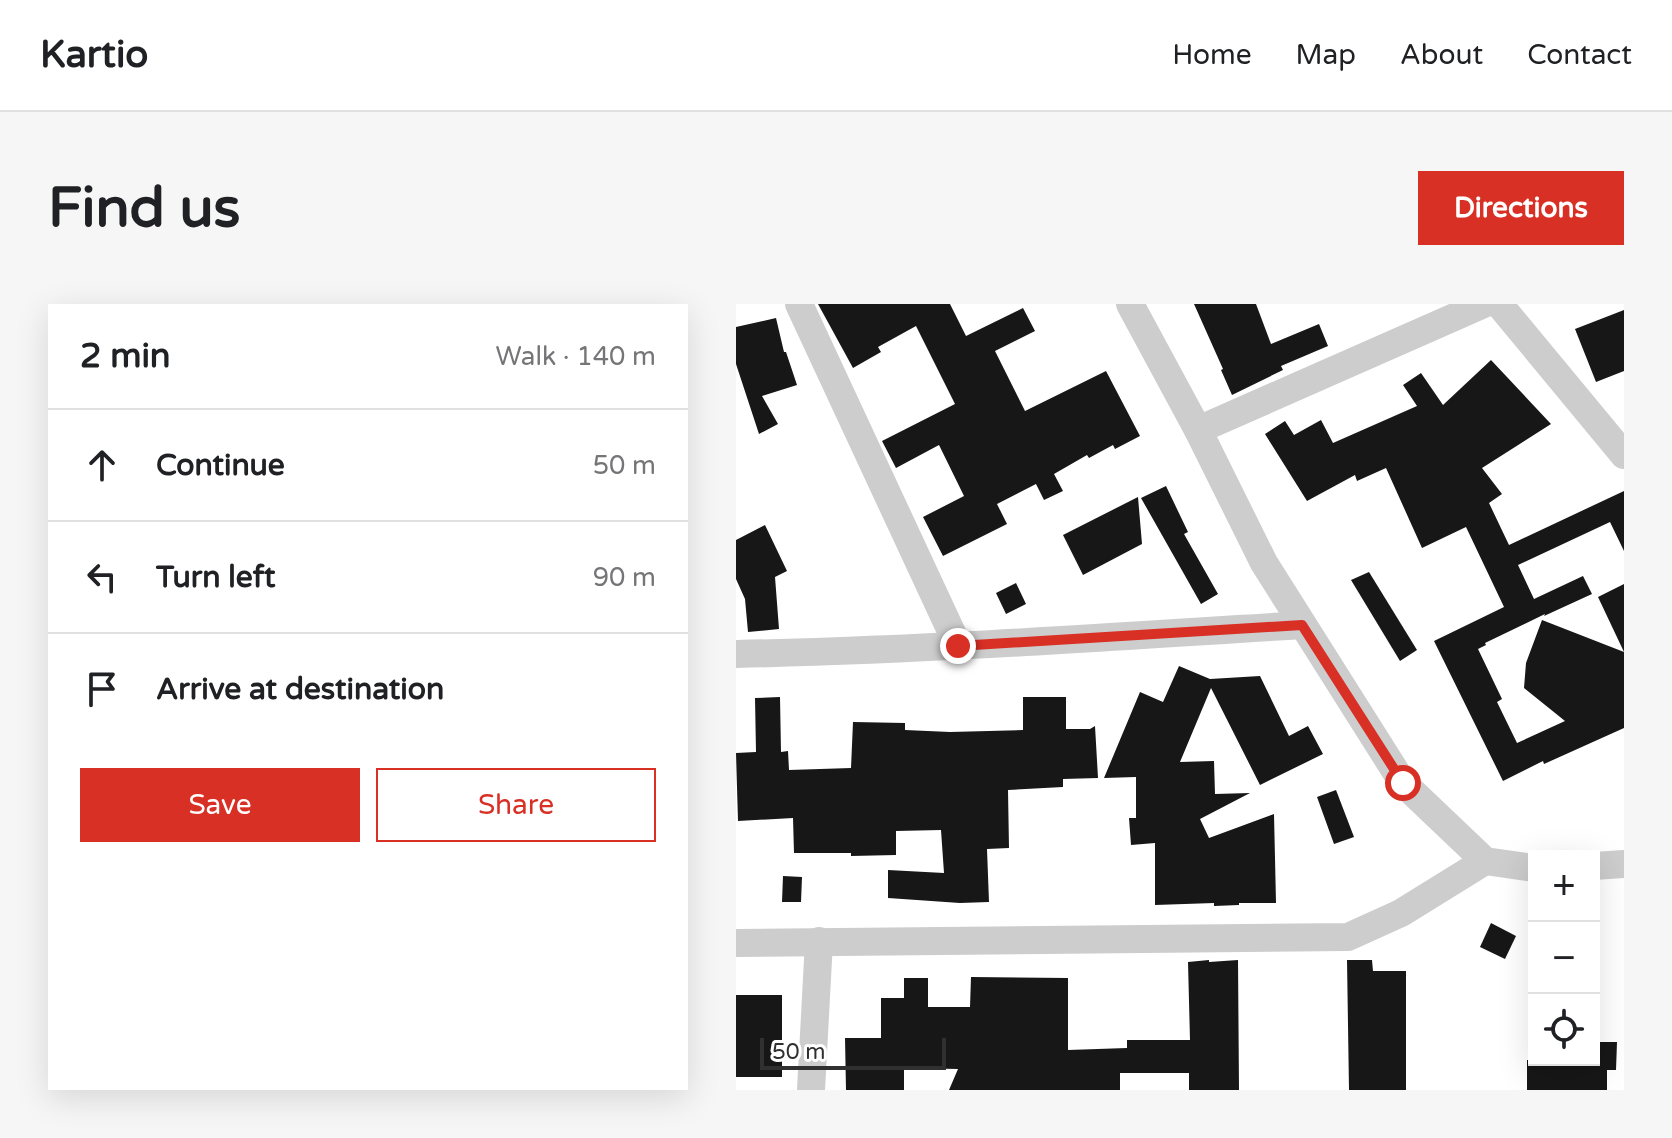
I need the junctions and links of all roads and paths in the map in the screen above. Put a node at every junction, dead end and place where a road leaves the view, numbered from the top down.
1 (799, 304) edge
2 (1130, 304) edge
3 (1484, 304) edge
4 (1499, 304) edge
5 (1198, 430) junction
6 (1624, 455) edge
7 (1302, 625) junction
8 (958, 646) junction
9 (736, 654) edge
10 (1485, 861) junction
11 (1624, 864) edge
12 (1600, 866) edge
13 (1528, 867) edge
14 (819, 941) junction
15 (736, 943) edge
16 (811, 1090) edge

1 - 8 street
2 - 5 street
3 - 5 street
4 - 6 street
5 - 7 street
7 - 8 street
7 - 10 street
8 - 9 street
10 - 13 street
10 - 14 street
11 - 12 street
14 - 15 street
14 - 16 street

